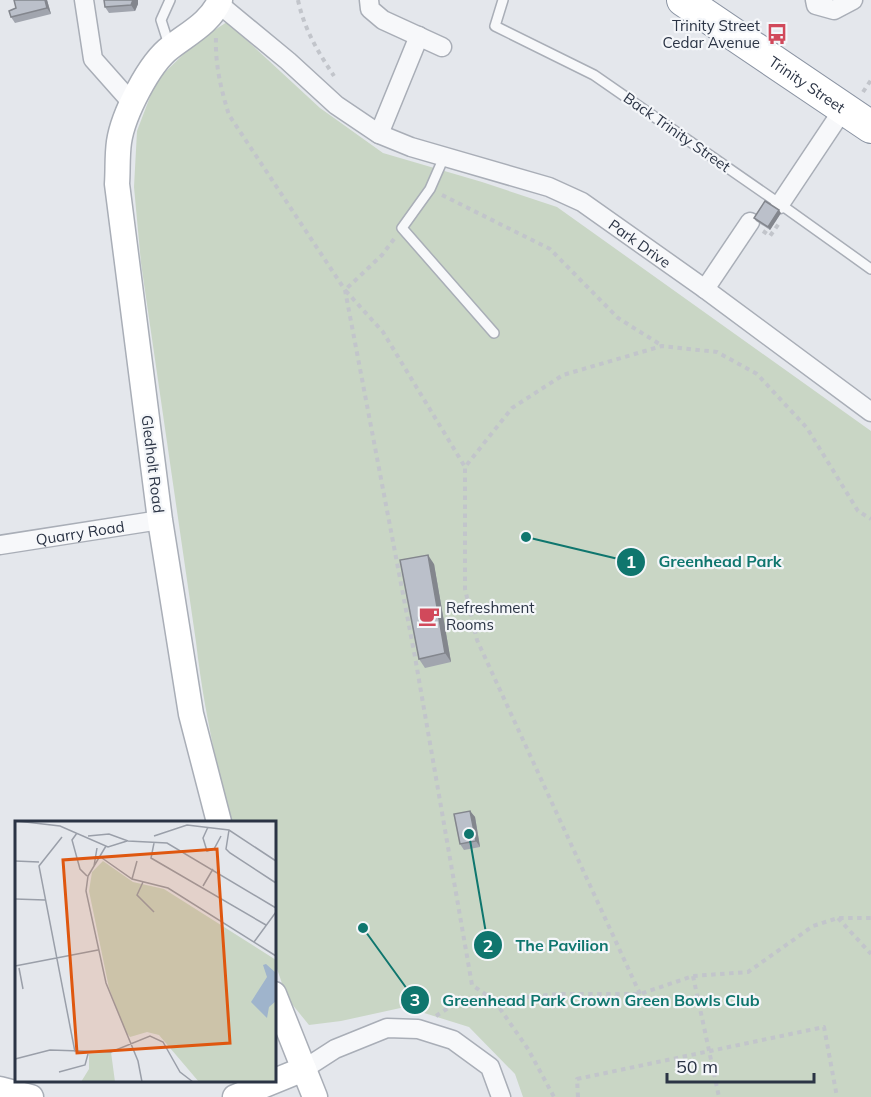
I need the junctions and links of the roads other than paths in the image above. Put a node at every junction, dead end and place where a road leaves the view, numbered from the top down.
1 (84, 0) edge
2 (170, 0) edge
3 (369, 0) edge
4 (503, 0) edge
5 (683, 0) edge
6 (814, 0) edge
7 (853, 0) edge
8 (219, 2) edge
9 (419, 36) junction
10 (442, 47) dead end
11 (169, 48) junction
12 (132, 103) junction
13 (844, 108) junction
14 (871, 127) edge
15 (379, 134) junction
16 (444, 157) junction
17 (780, 204) junction
18 (750, 222) dead end
19 (871, 269) edge
20 (705, 289) junction
21 (494, 333) dead end
22 (871, 412) edge
23 (160, 520) junction
24 (0, 544) edge
25 (219, 821) edge
26 (276, 999) edge
27 (304, 1069) junction
28 (276, 1080) edge
29 (272, 1082) edge
30 (0, 1089) edge
31 (31, 1097) edge
32 (235, 1097) edge
33 (315, 1097) edge
34 (501, 1097) edge

1 - 12 street
2 - 11 lane
3 - 9 street
4 - 17 lane, Back Trinity Street
5 - 13 highway, Trinity Street
6 - 7 street
8 - 11 street, Gledholt Road
8 - 15 street, Park Drive
9 - 10 street
9 - 15 street
11 - 12 street, Gledholt Road
12 - 23 street, Gledholt Road
13 - 14 highway, Trinity Street
13 - 17 street
15 - 16 street, Park Drive
16 - 20 street, Park Drive
16 - 21 lane
17 - 19 lane, Back Trinity Street
18 - 20 street
20 - 22 street, Park Drive
23 - 24 street, Quarry Road
23 - 25 street, Gledholt Road
26 - 27 street
27 - 28 street
27 - 33 street
27 - 34 street
29 - 32 street
30 - 31 street

